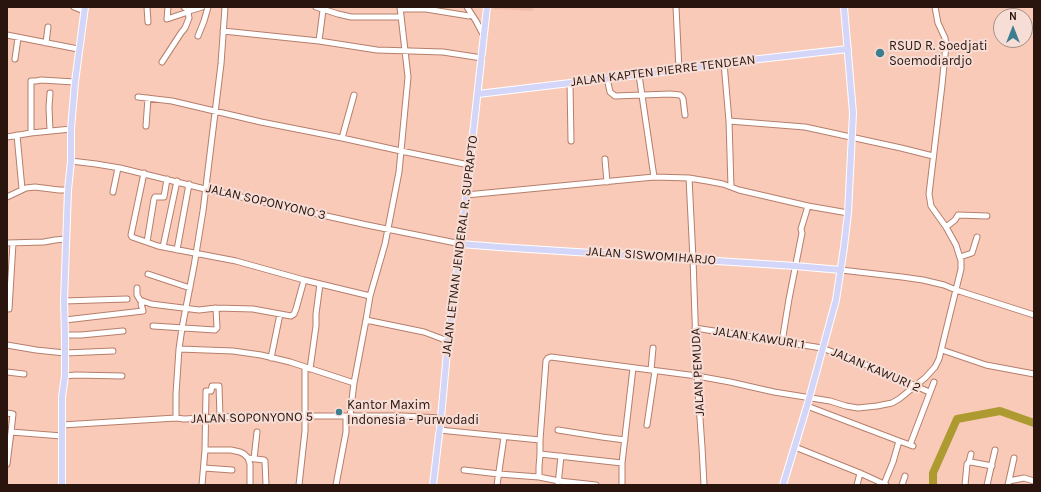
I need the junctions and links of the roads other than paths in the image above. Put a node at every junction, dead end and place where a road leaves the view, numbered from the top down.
1 (74, 7) edge
2 (147, 7) edge
3 (168, 7) edge
4 (184, 7) edge
5 (202, 7) edge
6 (208, 7) edge
7 (225, 7) edge
8 (316, 7) edge
9 (467, 7) edge
10 (487, 7) edge
11 (676, 7) edge
12 (844, 7) edge
13 (935, 7) edge
14 (400, 8) edge
15 (84, 9) edge
16 (323, 10) junction
17 (188, 11) junction
18 (472, 15) junction
19 (401, 17) junction
20 (148, 22) dead end
21 (48, 27) dead end
22 (224, 32) junction
23 (7, 36) edge
24 (198, 36) dead end
25 (484, 37) junction
26 (18, 38) junction
27 (319, 41) junction
28 (46, 43) junction
29 (848, 49) junction
30 (78, 50) junction
31 (405, 51) junction
32 (482, 58) junction
33 (15, 59) dead end
34 (162, 62) dead end
35 (724, 63) junction
36 (679, 70) junction
37 (639, 75) junction
38 (607, 78) junction
39 (75, 82) junction
40 (570, 83) junction
41 (50, 94) dead end
42 (478, 94) junction
43 (354, 95) dead end
44 (642, 95) junction
45 (138, 97) dead end
46 (148, 98) junction
47 (215, 111) junction
48 (685, 115) dead end
49 (729, 121) junction
50 (146, 126) dead end
51 (71, 130) junction
52 (50, 131) junction
53 (31, 133) junction
54 (17, 135) junction
55 (7, 136) edge
56 (853, 137) junction
57 (342, 138) junction
58 (571, 141) dead end
59 (402, 152) junction
60 (933, 156) junction
61 (604, 159) dead end
62 (71, 161) junction
63 (469, 165) junction
64 (118, 168) junction
65 (144, 174) junction
66 (654, 177) junction
67 (689, 178) junction
68 (168, 179) junction
69 (177, 181) junction
70 (607, 182) junction
71 (189, 184) junction
72 (731, 187) junction
73 (205, 188) junction
74 (22, 189) junction
75 (68, 190) junction
76 (113, 192) dead end
77 (466, 195) junction
78 (7, 197) edge
79 (808, 206) junction
80 (848, 213) junction
81 (987, 216) dead end
82 (946, 227) junction
83 (388, 229) junction
84 (977, 237) dead end
85 (66, 239) junction
86 (146, 242) junction
87 (7, 243) edge
88 (13, 243) junction
89 (461, 244) junction
90 (163, 247) junction
91 (177, 250) junction
92 (196, 253) junction
93 (960, 257) junction
94 (693, 259) junction
95 (795, 266) junction
96 (841, 270) junction
97 (148, 274) dead end
98 (304, 280) junction
99 (320, 284) junction
100 (137, 288) dead end
101 (190, 288) junction
102 (956, 290) junction
103 (370, 296) junction
104 (128, 299) dead end
105 (64, 301) junction
106 (144, 302) junction
107 (216, 308) junction
108 (9, 309) dead end
109 (186, 309) junction
110 (280, 314) junction
111 (1034, 315) edge
112 (65, 320) junction
113 (366, 320) junction
114 (153, 326) dead end
115 (182, 328) junction
116 (695, 328) junction
117 (123, 331) dead end
118 (65, 335) junction
119 (448, 341) junction
120 (782, 342) junction
121 (7, 345) edge
122 (179, 348) junction
123 (653, 348) dead end
124 (822, 348) junction
125 (942, 350) junction
126 (113, 351) dead end
127 (65, 353) junction
128 (271, 358) junction
129 (308, 368) junction
130 (633, 368) junction
131 (653, 370) junction
132 (7, 372) edge
133 (24, 374) dead end
134 (1034, 374) edge
135 (64, 376) junction
136 (122, 376) dead end
137 (697, 376) junction
138 (934, 382) dead end
139 (354, 383) junction
140 (915, 385) junction
141 (930, 392) junction
142 (809, 397) junction
143 (807, 406) junction
144 (7, 413) edge
145 (305, 416) junction
146 (348, 416) junction
147 (220, 417) junction
148 (176, 418) junction
149 (206, 418) junction
150 (441, 418) junction
151 (62, 425) junction
152 (647, 425) dead end
153 (439, 430) junction
154 (558, 430) dead end
155 (11, 432) junction
156 (257, 432) dead end
157 (62, 436) junction
158 (504, 437) junction
159 (540, 440) junction
160 (625, 440) junction
161 (899, 441) junction
162 (795, 447) junction
163 (204, 450) junction
164 (995, 450) dead end
165 (540, 454) junction
166 (971, 454) dead end
167 (561, 456) junction
168 (251, 458) junction
169 (1014, 458) dead end
170 (970, 462) junction
171 (7, 464) edge
172 (622, 464) junction
173 (992, 466) junction
174 (204, 468) junction
175 (232, 470) dead end
176 (464, 470) dead end
177 (860, 473) junction
178 (499, 474) junction
179 (905, 476) dead end
180 (539, 477) junction
181 (1034, 480) edge
182 (874, 482) edge
183 (558, 483) edge
184 (1008, 483) edge
185 (885, 484) edge
186 (62, 485) edge
187 (202, 485) edge
188 (250, 485) edge
189 (266, 485) edge
190 (299, 485) edge
191 (336, 485) edge
192 (433, 485) edge
193 (498, 485) edge
194 (596, 485) edge
195 (622, 485) edge
196 (704, 485) edge
197 (784, 485) edge
198 (857, 485) edge
199 (902, 485) edge
200 (965, 485) edge
201 (987, 485) edge

1 - 15 street
2 - 20 street
3 - 17 street
4 - 17 street
5 - 17 street
6 - 24 street
7 - 22 street
8 - 16 street
9 - 18 street
10 - 25 main road, JALAN LETNAN JENDERAL R. SUPRAPTO
11 - 36 street
12 - 29 main road
13 - 60 street
14 - 18 street
14 - 19 street
15 - 30 main road
16 - 19 street
16 - 27 street
17 - 34 street
18 - 25 street
19 - 31 street
21 - 28 street
22 - 27 street
22 - 47 street
23 - 26 street
25 - 32 main road, JALAN LETNAN JENDERAL R. SUPRAPTO
26 - 28 street
26 - 33 street
27 - 31 street
28 - 30 street
29 - 35 main road, JALAN KAPTEN PIERRE TENDEAN
29 - 56 main road
30 - 39 main road
31 - 32 street
31 - 59 street
32 - 42 main road, JALAN LETNAN JENDERAL R. SUPRAPTO
35 - 36 main road, JALAN KAPTEN PIERRE TENDEAN
35 - 49 street
36 - 37 main road, JALAN KAPTEN PIERRE TENDEAN
37 - 38 main road, JALAN KAPTEN PIERRE TENDEAN
37 - 44 street
38 - 40 main road, JALAN KAPTEN PIERRE TENDEAN
38 - 44 street
39 - 51 main road
39 - 53 street
40 - 42 main road, JALAN KAPTEN PIERRE TENDEAN
40 - 58 street
41 - 52 street
42 - 63 main road, JALAN LETNAN JENDERAL R. SUPRAPTO
43 - 57 street
44 - 48 street
44 - 66 street
45 - 46 street
46 - 47 street
46 - 50 street
47 - 57 street
47 - 73 street
49 - 56 street
49 - 72 street
51 - 52 street
51 - 62 main road
52 - 53 street
53 - 54 street
54 - 55 street
54 - 74 street
56 - 60 street
56 - 80 main road
57 - 59 street
59 - 63 street
59 - 83 street
60 - 82 street
61 - 70 street
62 - 64 street, JALAN SOPONYONO 3
62 - 75 main road
63 - 77 main road, JALAN LETNAN JENDERAL R. SUPRAPTO
64 - 65 street, JALAN SOPONYONO 3
64 - 76 street
65 - 68 street, JALAN SOPONYONO 3
65 - 86 street
66 - 67 street
66 - 70 street
67 - 72 street
67 - 94 street, JALAN PEMUDA
68 - 69 street, JALAN SOPONYONO 3
68 - 86 street
69 - 71 street, JALAN SOPONYONO 3
69 - 90 street
70 - 77 street
71 - 73 street, JALAN SOPONYONO 3
71 - 91 street
72 - 79 street
73 - 83 street, JALAN SOPONYONO 3
73 - 92 street
74 - 75 street
74 - 78 street
75 - 85 main road
77 - 89 main road, JALAN LETNAN JENDERAL R. SUPRAPTO
79 - 80 street
79 - 95 street
80 - 96 main road
81 - 82 street
82 - 93 street
83 - 89 street, JALAN SOPONYONO 3
83 - 103 street
84 - 93 street
85 - 88 street
85 - 105 main road
86 - 90 street
87 - 88 street
88 - 108 street
89 - 94 main road, JALAN SISWOMIHARJO
89 - 119 main road, JALAN LETNAN JENDERAL R. SUPRAPTO
90 - 91 street
91 - 92 street
92 - 98 street
92 - 101 street
93 - 102 street
94 - 95 main road, JALAN SISWOMIHARJO
94 - 116 street, JALAN PEMUDA
95 - 96 main road, JALAN SISWOMIHARJO
95 - 120 street
96 - 102 street
96 - 124 main road
97 - 101 street
98 - 99 street
98 - 110 street
99 - 103 street
99 - 129 street
100 - 106 street
101 - 109 street
102 - 111 street
102 - 125 street
103 - 113 street
104 - 105 street
105 - 112 main road
106 - 109 street
106 - 112 street
107 - 109 street
107 - 110 street
107 - 115 street
109 - 115 street
110 - 128 street
112 - 118 main road
113 - 119 street
113 - 139 street
114 - 115 street
115 - 122 street
116 - 120 street, JALAN KAWURI 1
116 - 137 street, JALAN PEMUDA
117 - 118 street
118 - 127 main road
119 - 150 main road, JALAN LETNAN JENDERAL R. SUPRAPTO
120 - 124 street, JALAN KAWURI 1
121 - 127 street
122 - 128 street
122 - 148 street
123 - 131 street
124 - 140 street, JALAN KAWURI 2
124 - 142 main road
125 - 134 street
125 - 140 street
126 - 127 street
127 - 135 main road
128 - 129 street
129 - 139 street
129 - 145 street
130 - 131 street
130 - 159 street
130 - 160 street
131 - 137 street
131 - 152 street
132 - 133 street
135 - 136 street
135 - 151 main road
137 - 142 street
137 - 196 street, JALAN PEMUDA
138 - 141 street
139 - 146 street
140 - 141 street, JALAN KAWURI 2
140 - 142 street
141 - 161 street
142 - 143 main road
143 - 161 street
143 - 162 main road
144 - 155 street
145 - 146 street, JALAN SOPONYONO 5
145 - 147 street, JALAN SOPONYONO 5
145 - 190 street
146 - 150 street, JALAN SOPONYONO 5
146 - 191 street
147 - 149 street, JALAN SOPONYONO 5
147 - 149 street
148 - 149 street, JALAN SOPONYONO 5
148 - 151 street, JALAN SOPONYONO 5
149 - 163 street
150 - 153 main road, JALAN LETNAN JENDERAL R. SUPRAPTO
151 - 157 main road
153 - 158 street
153 - 192 main road, JALAN LETNAN JENDERAL R. SUPRAPTO
154 - 160 street
155 - 157 street
155 - 171 street
156 - 168 street
157 - 186 main road
158 - 159 street
158 - 178 street
159 - 165 street
160 - 172 street
161 - 185 street
162 - 177 street
162 - 197 main road
163 - 168 street
163 - 174 street
164 - 173 street
165 - 167 street
165 - 180 street
166 - 170 street
167 - 172 street
167 - 183 street
168 - 188 street
168 - 189 street
169 - 184 street
170 - 173 street
170 - 200 street
172 - 195 street
173 - 201 street
174 - 175 street
174 - 187 street
176 - 178 street
177 - 182 street
177 - 198 street
178 - 180 street
178 - 193 street
179 - 199 street
180 - 183 street
181 - 184 street
182 - 185 street
183 - 194 street

